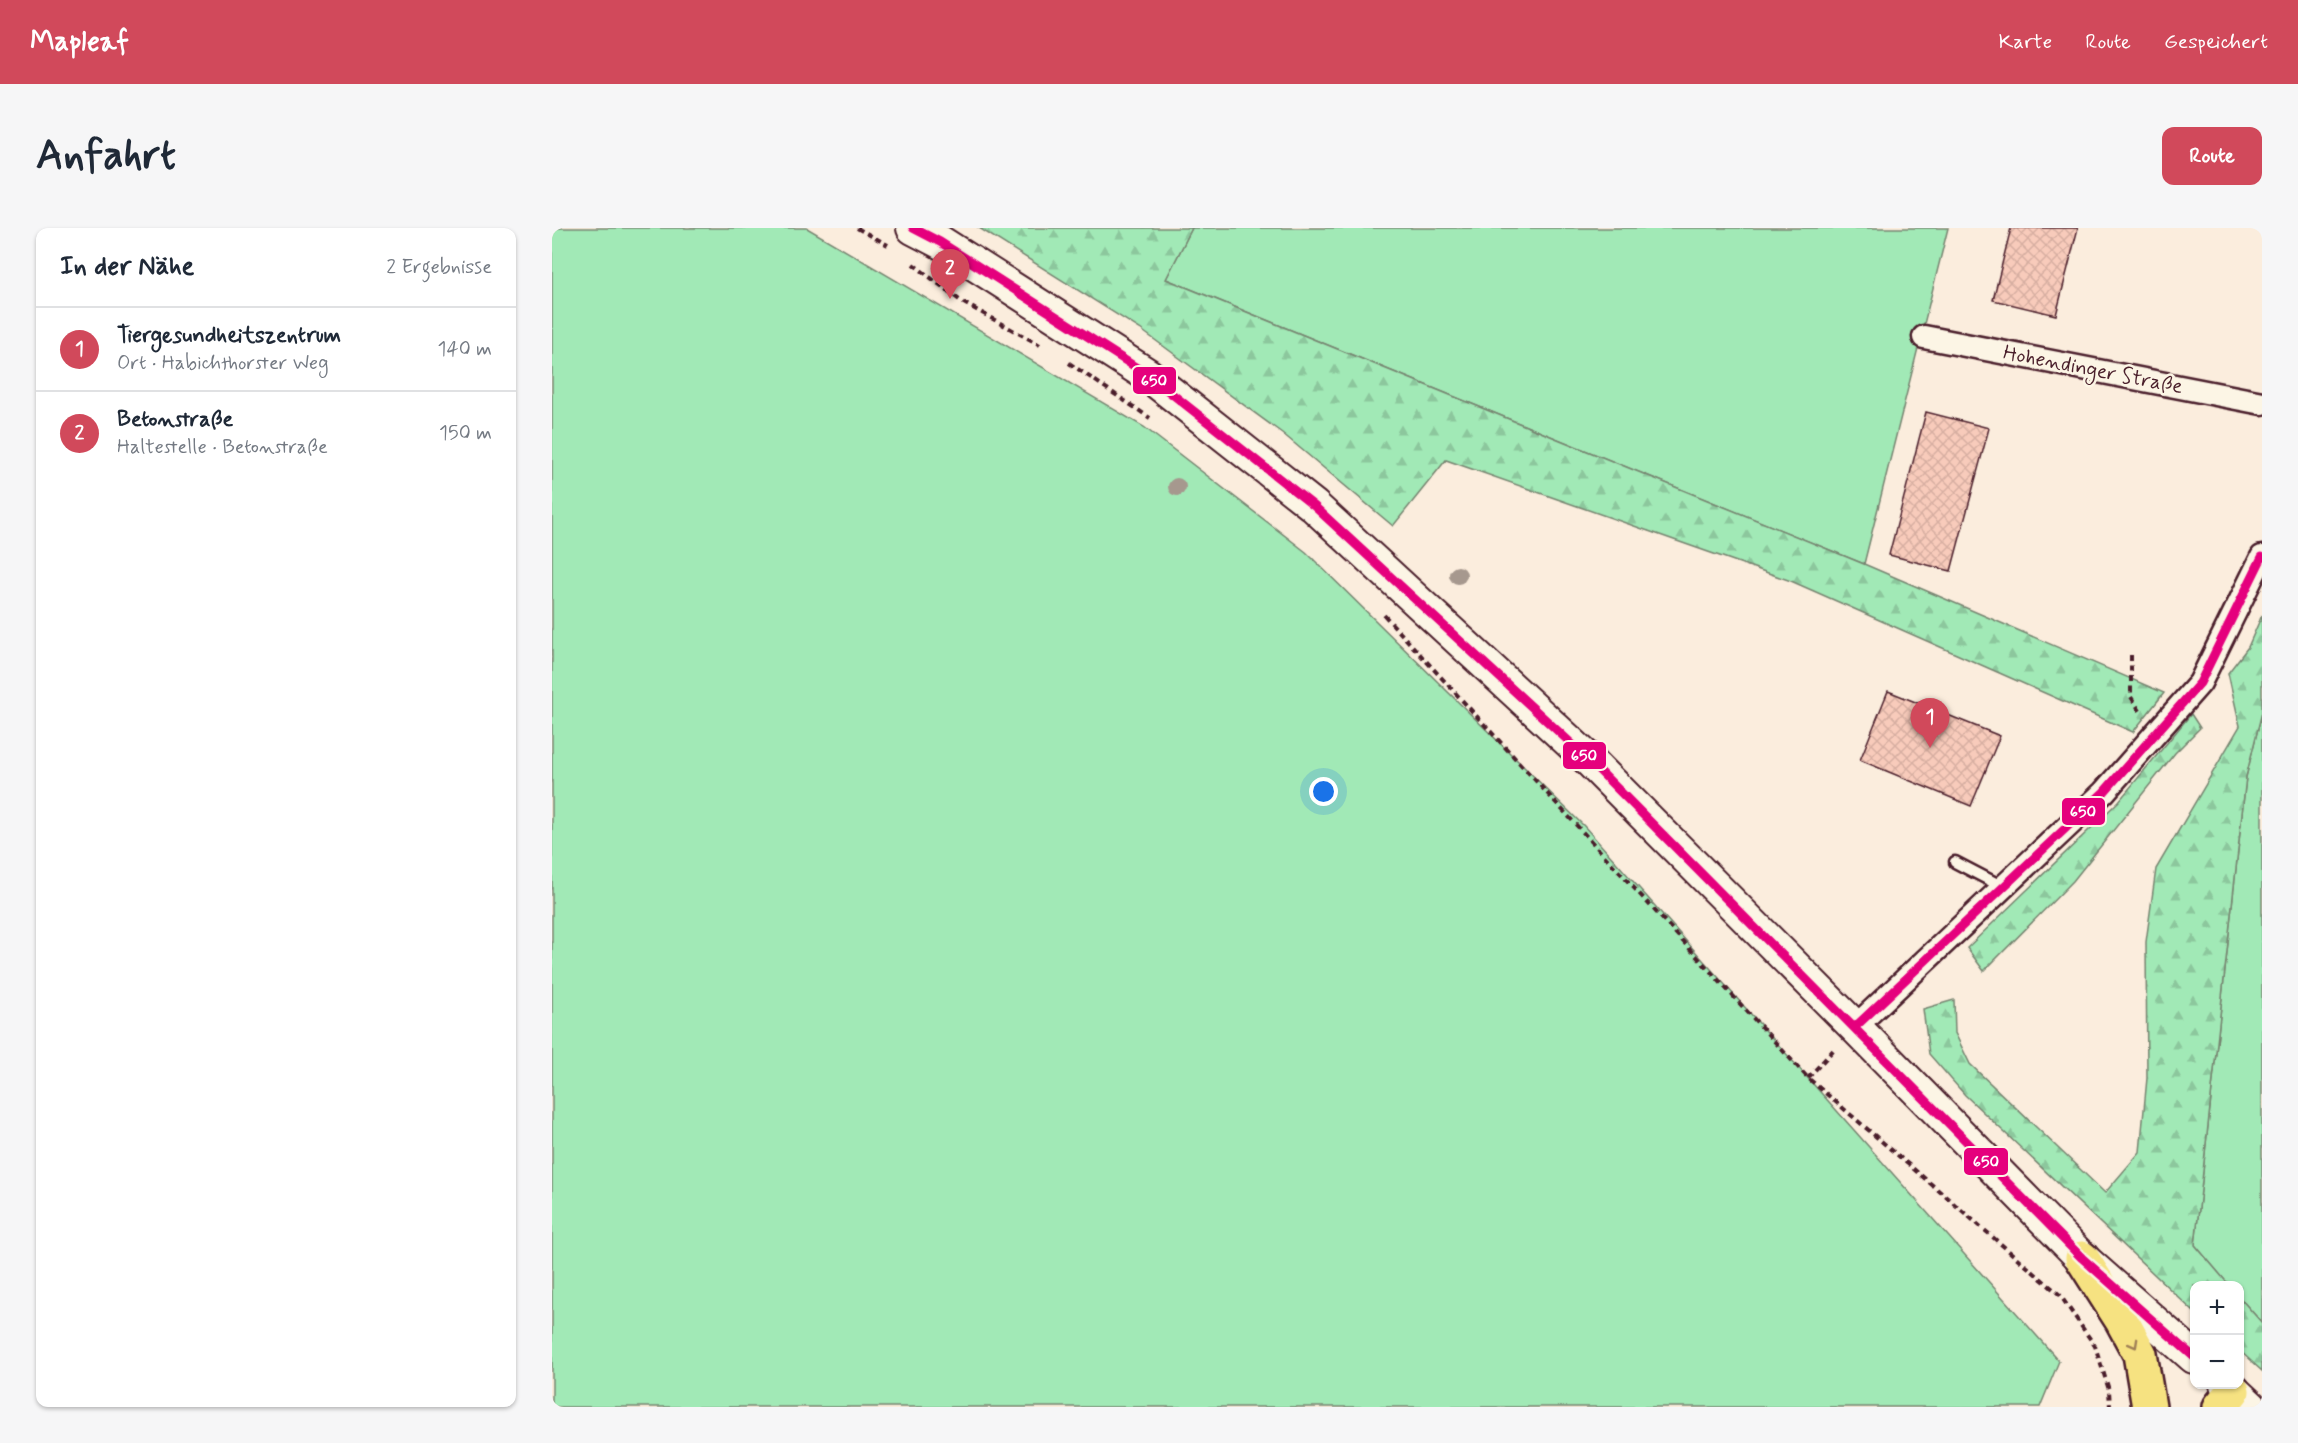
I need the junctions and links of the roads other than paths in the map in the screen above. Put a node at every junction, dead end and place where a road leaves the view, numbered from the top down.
1 (903, 238) edge
2 (1924, 337) dead end
3 (2262, 403) edge
4 (2262, 557) edge
5 (1955, 862) dead end
6 (2003, 887) junction
7 (1855, 1027) junction
8 (2082, 1258) junction
9 (2190, 1353) edge
10 (2149, 1407) edge

1 - 7 main road
2 - 3 street, Hohendinger Straße
4 - 6 street
5 - 6 lane
6 - 7 street
7 - 8 main road
8 - 9 main road
8 -> 10 highway

